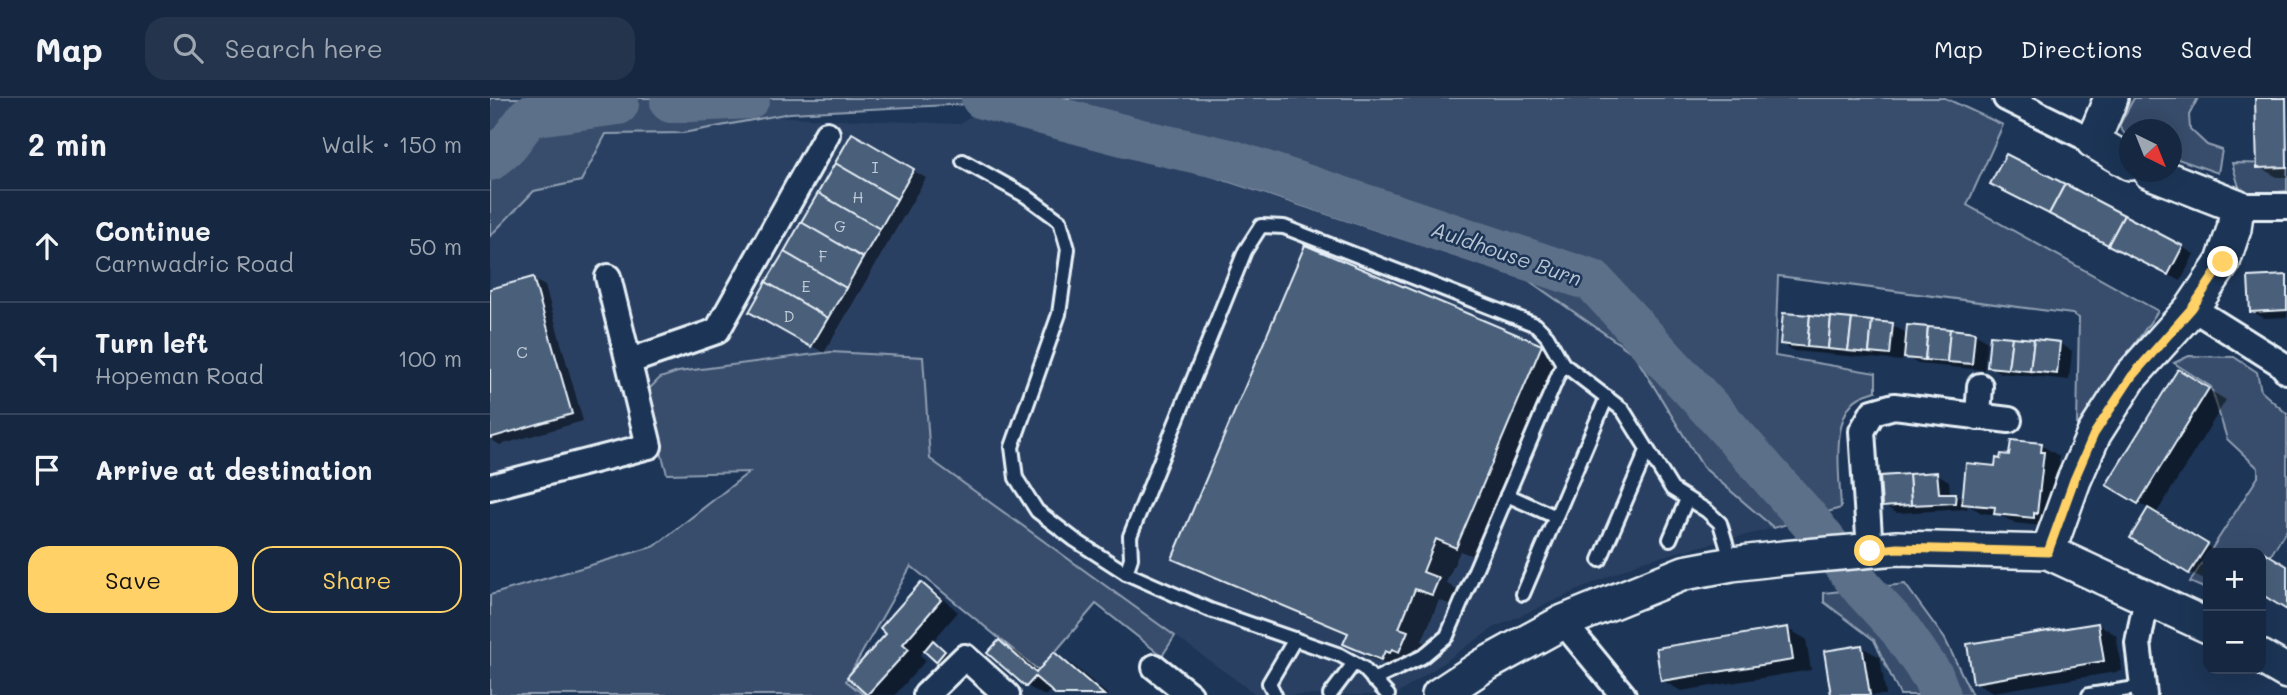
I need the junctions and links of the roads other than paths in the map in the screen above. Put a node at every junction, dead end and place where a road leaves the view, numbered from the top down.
1 (2111, 98) edge
2 (2017, 101) edge
3 (827, 134) dead end
4 (2092, 141) junction
5 (2119, 157) edge
6 (963, 161) dead end
7 (2176, 182) edge
8 (2237, 206) junction
9 (2287, 206) edge
10 (608, 277) dead end
11 (2192, 308) junction
12 (630, 361) junction
13 (1563, 364) junction
14 (2287, 370) edge
15 (1980, 386) dead end
16 (1607, 397) junction
17 (1978, 416) junction
18 (2009, 420) dead end
19 (1647, 451) junction
20 (490, 487) edge
21 (1507, 495) junction
22 (1687, 499) junction
23 (1556, 517) junction
24 (1670, 539) dead end
25 (1884, 550) junction
26 (2048, 552) junction
27 (1600, 560) dead end
28 (1732, 564) junction
29 (1126, 573) junction
30 (1523, 594) dead end
31 (2147, 597) junction
32 (1563, 622) junction
33 (2203, 624) edge
34 (1295, 639) junction
35 (2266, 660) edge
36 (1354, 663) junction
37 (1155, 667) dead end
38 (2287, 672) edge
39 (1373, 680) junction
40 (2143, 691) edge
41 (1185, 693) edge
42 (926, 695) edge
43 (1007, 695) edge
44 (1275, 695) edge
45 (1329, 695) edge
46 (1388, 695) edge
47 (1439, 695) edge
48 (1623, 695) edge
49 (2089, 695) edge

1 - 4 street
2 - 4 street
3 - 12 street
4 - 5 street
6 - 29 lane
7 - 8 street
8 - 9 street
8 - 11 street
10 - 12 street
11 - 14 street
11 - 26 street
12 - 20 street
13 - 16 lane
13 - 21 lane
13 - 29 lane
15 - 17 street
16 - 19 lane
16 - 23 lane
17 - 18 street
17 - 25 street
19 - 22 lane
19 - 27 lane
21 - 23 lane
21 - 39 lane
22 - 24 lane
22 - 28 lane
23 - 30 lane
25 - 26 street
25 - 28 street
26 - 31 street
28 - 32 street
29 - 34 lane
31 - 33 street
31 - 40 street
32 - 47 street
32 - 48 street
34 - 36 lane
34 - 44 lane
35 - 38 street
36 - 39 lane
36 - 45 lane
37 - 41 street
39 - 46 lane
40 - 49 lane
42 - 43 street

